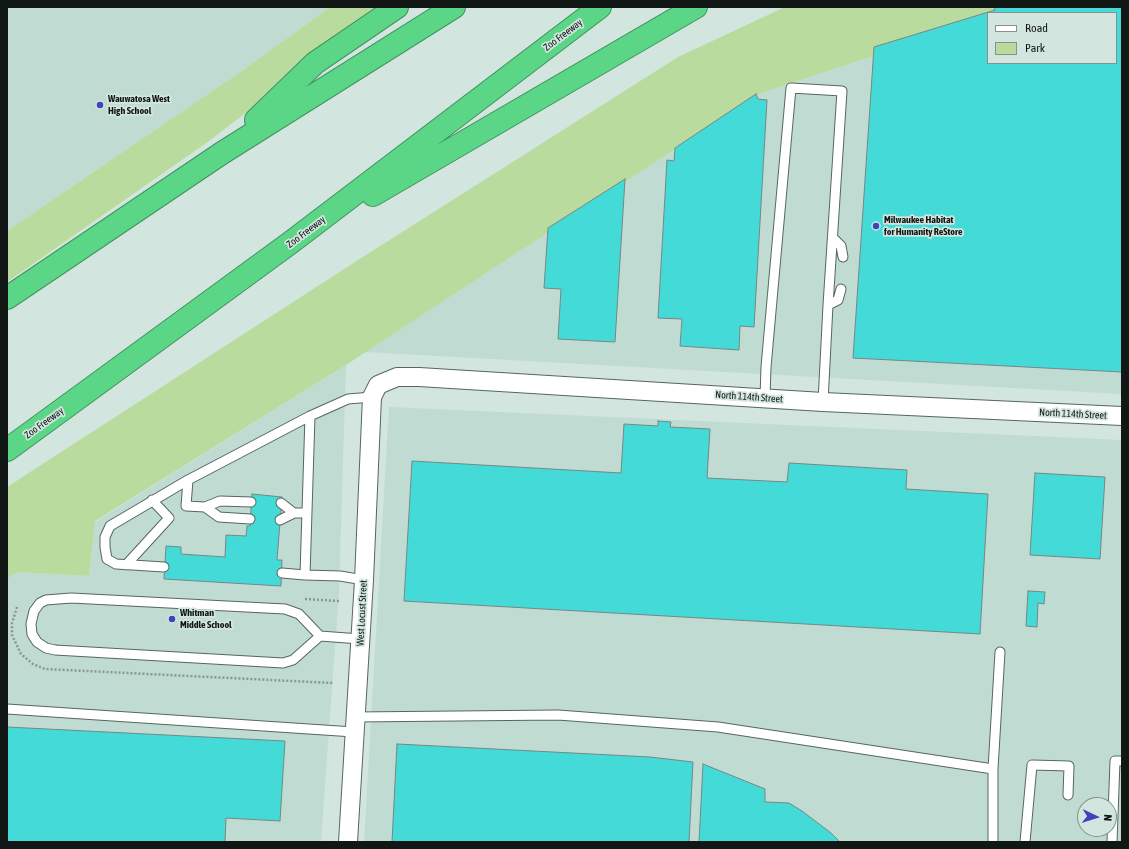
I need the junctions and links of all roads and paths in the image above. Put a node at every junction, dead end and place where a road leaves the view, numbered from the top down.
1 (397, 7) edge
2 (454, 7) edge
3 (600, 7) edge
4 (696, 7) edge
5 (222, 153) junction
6 (833, 238) junction
7 (290, 243) junction
8 (843, 257) dead end
9 (841, 289) dead end
10 (7, 298) edge
11 (828, 305) junction
12 (375, 391) junction
13 (765, 398) junction
14 (823, 402) junction
15 (310, 416) junction
16 (1122, 416) edge
17 (7, 450) edge
18 (188, 480) junction
19 (152, 500) junction
20 (251, 502) dead end
21 (281, 504) dead end
22 (205, 507) junction
23 (294, 513) junction
24 (307, 513) junction
25 (250, 519) dead end
26 (280, 520) dead end
27 (126, 565) junction
28 (164, 567) dead end
29 (282, 574) dead end
30 (305, 575) junction
31 (364, 580) junction
32 (299, 598) dead end
33 (339, 601) dead end
34 (20, 604) dead end
35 (320, 636) junction
36 (360, 638) junction
37 (1000, 652) dead end
38 (333, 683) dead end
39 (7, 710) edge
40 (355, 725) junction
41 (1122, 761) edge
42 (993, 769) junction
43 (1068, 795) dead end
44 (348, 842) edge
45 (993, 842) edge
46 (1025, 842) edge
47 (1112, 842) edge

1 - 5 highway
2 - 5 highway
3 - 7 highway, Zoo Freeway
4 - 7 highway
5 - 10 highway
6 - 8 lane
6 - 11 lane
6 - 13 lane
7 - 17 highway, Zoo Freeway
9 - 11 lane
11 - 14 lane
12 - 13 street, North 114th Street
12 - 15 lane
12 - 31 street, West Locust Street
13 - 14 street, North 114th Street
14 - 16 street, North 114th Street
15 - 18 lane
15 - 24 lane
18 - 19 lane
18 - 22 lane
19 - 27 lane
19 - 27 lane
20 - 22 lane
21 - 23 lane
22 - 25 lane
23 - 24 lane
23 - 26 lane
24 - 30 lane
27 - 28 lane
29 - 30 lane
30 - 31 lane
31 - 36 street, West Locust Street
32 - 33 path
34 - 38 path
35 - 35 lane
35 - 36 lane
36 - 40 street, West Locust Street
37 - 42 lane
39 - 40 lane
40 - 42 lane
40 - 44 street, West Locust Street
41 - 47 lane
42 - 45 lane
43 - 46 lane

